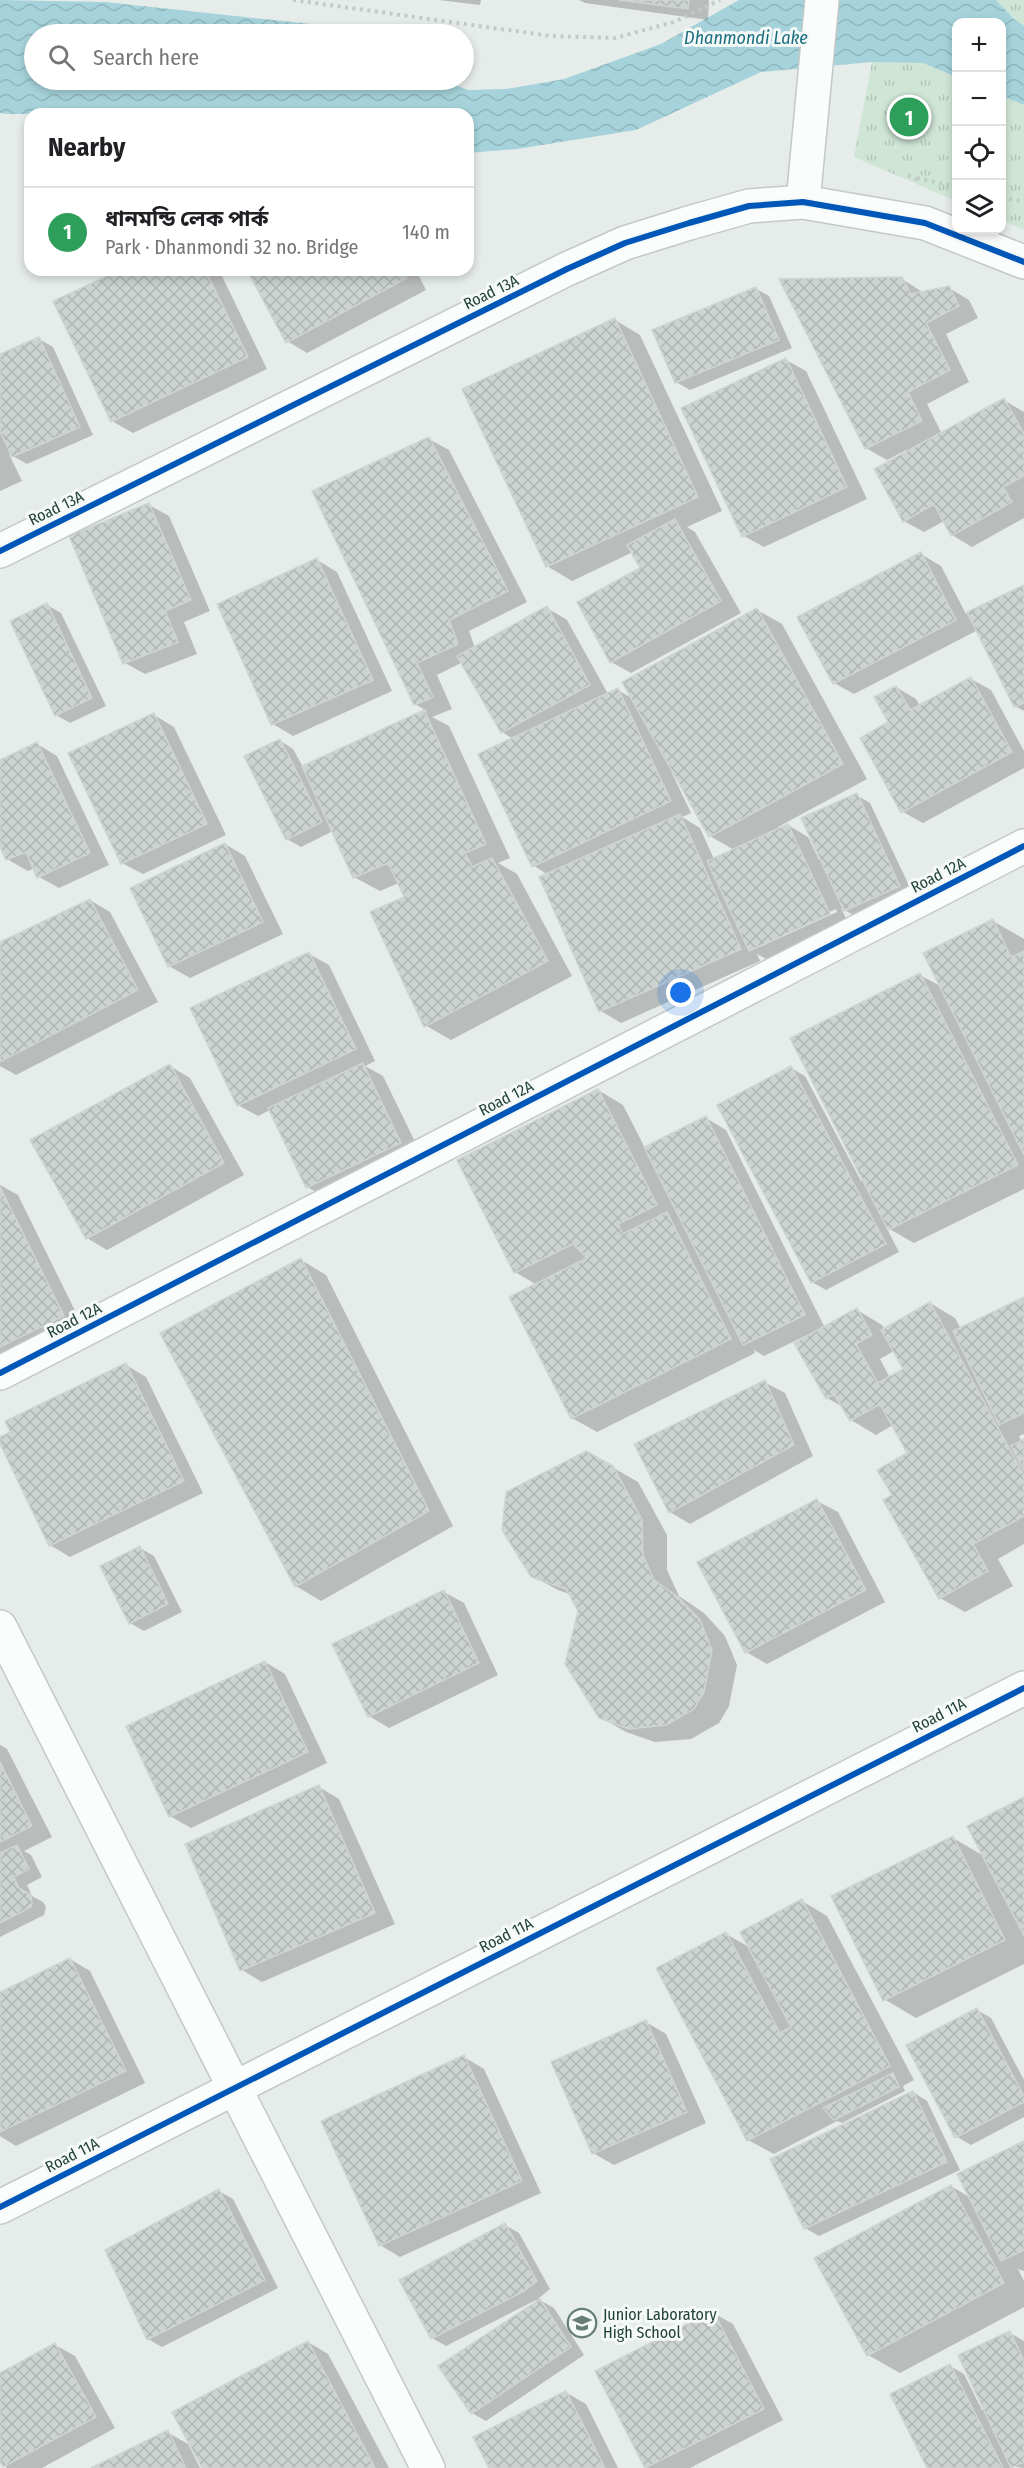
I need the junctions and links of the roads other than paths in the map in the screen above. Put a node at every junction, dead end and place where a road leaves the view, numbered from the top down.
1 (822, 0) edge
2 (803, 202) junction
3 (1024, 262) edge
4 (0, 551) edge
5 (1024, 846) edge
6 (0, 1373) edge
7 (0, 1627) edge
8 (1024, 1688) edge
9 (235, 2088) junction
10 (0, 2207) edge
11 (428, 2468) edge

1 - 2 street
2 - 3 street, Road 13A
2 - 4 street, Road 13A
5 - 6 street, Road 12A
7 - 9 street
8 - 9 street, Road 11A
9 - 10 street, Road 11A
9 - 11 street

